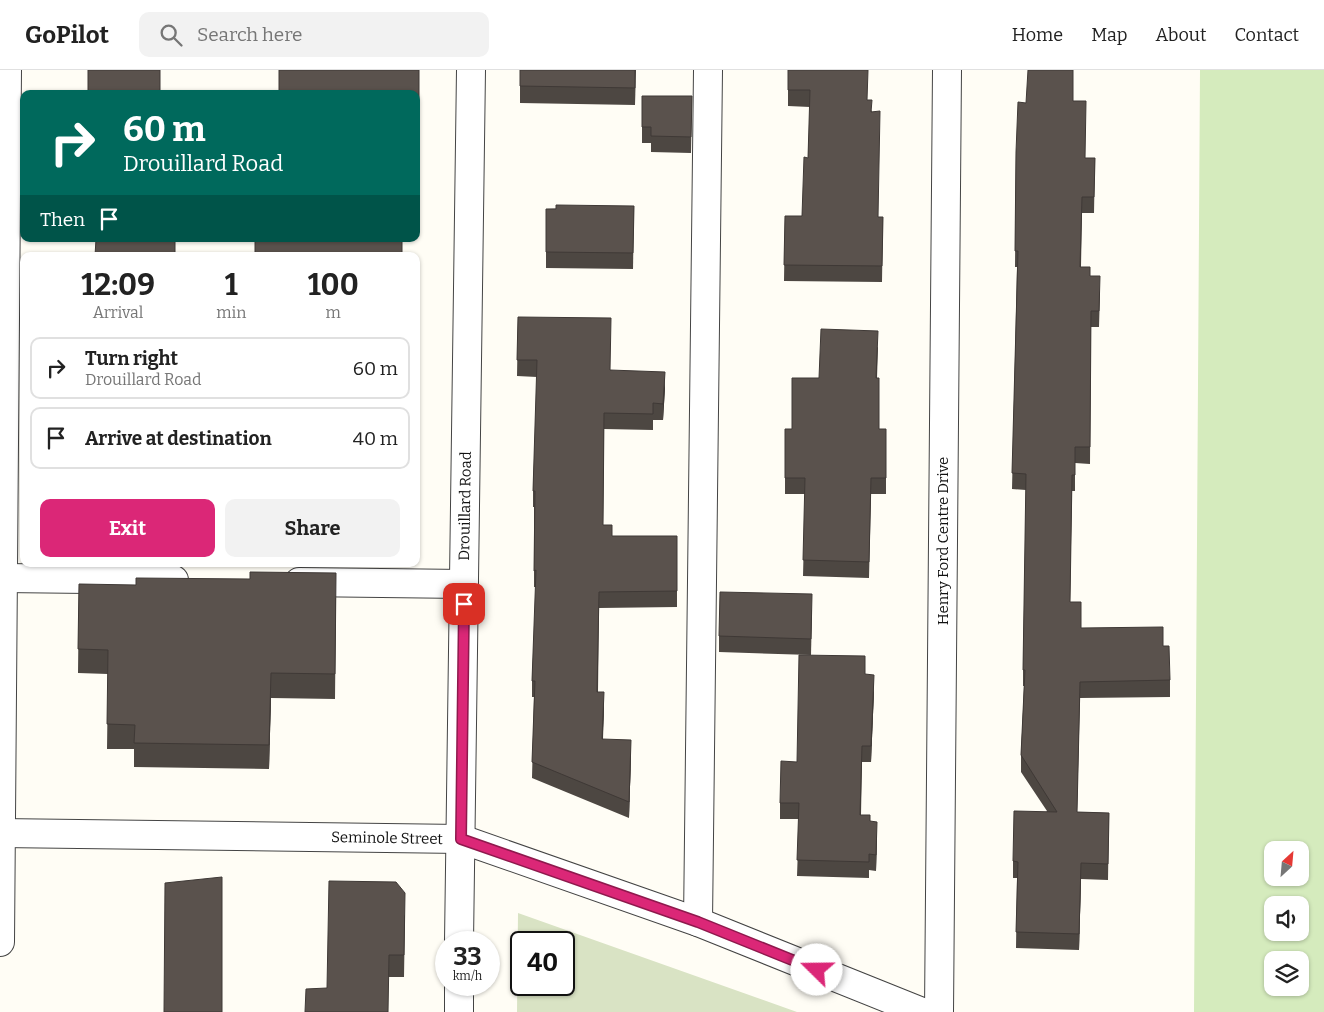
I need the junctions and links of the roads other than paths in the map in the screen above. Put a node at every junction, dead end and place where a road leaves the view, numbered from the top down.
1 (7, 70) edge
2 (471, 70) edge
3 (708, 70) edge
4 (947, 70) edge
5 (3, 578) junction
6 (203, 580) edge
7 (272, 581) edge
8 (464, 584) junction
9 (0, 833) edge
10 (461, 839) junction
11 (698, 922) junction
12 (459, 931) edge
13 (0, 942) edge
14 (459, 996) edge
15 (459, 1012) edge
16 (922, 1012) edge
17 (939, 1012) edge

1 - 5 street
2 - 8 street, Drouillard Road
3 - 11 street
4 - 17 street, Henry Ford Centre Drive
5 - 6 street
5 - 9 street
7 - 8 street
8 - 10 street, Drouillard Road
9 - 10 street, Seminole Street
9 - 13 street
10 - 11 street, Seminole Street
10 - 12 street, Drouillard Road
11 - 16 street, Seminole Street
14 - 15 street

